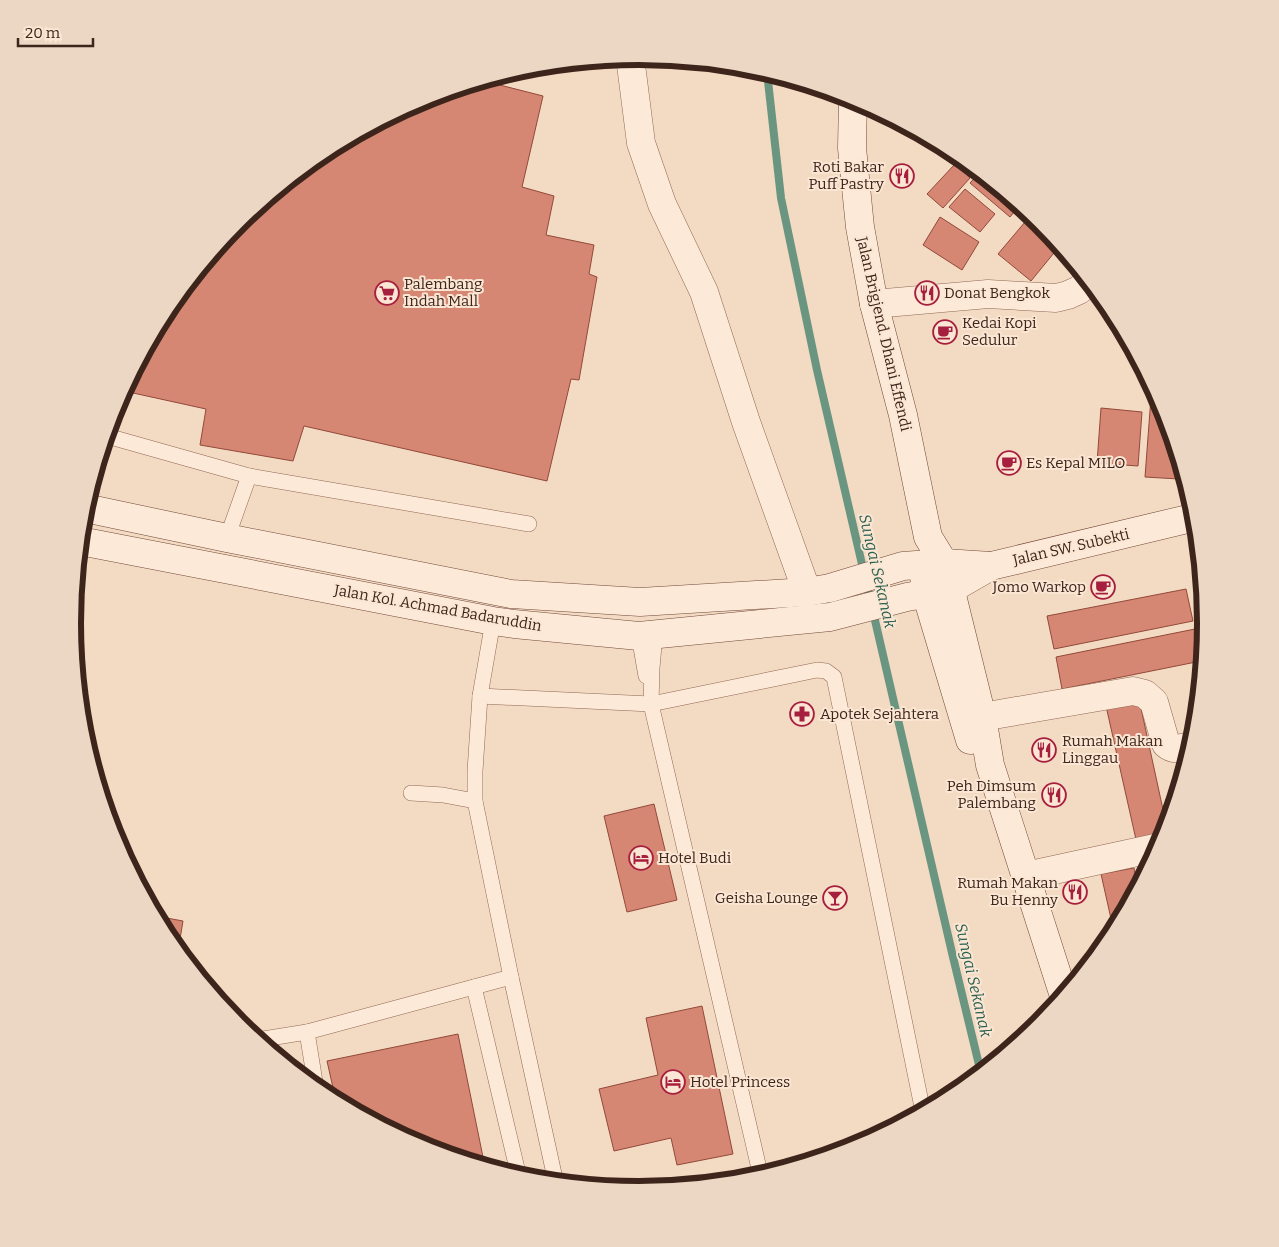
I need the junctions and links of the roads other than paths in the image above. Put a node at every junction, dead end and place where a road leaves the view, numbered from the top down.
1 (631, 65) edge
2 (853, 108) edge
3 (1084, 285) edge
4 (874, 304) junction
5 (113, 438) edge
6 (250, 476) junction
7 (93, 510) edge
8 (1188, 519) edge
9 (529, 524) dead end
10 (227, 538) junction
11 (87, 542) edge
12 (923, 565) junction
13 (991, 566) junction
14 (819, 590) junction
15 (928, 593) junction
16 (493, 621) junction
17 (647, 635) junction
18 (480, 696) junction
19 (650, 704) junction
20 (982, 717) junction
21 (1183, 748) edge
22 (411, 794) dead end
23 (475, 801) junction
24 (1150, 849) edge
25 (1026, 876) junction
26 (511, 977) junction
27 (474, 987) junction
28 (1062, 989) edge
29 (1048, 1004) edge
30 (306, 1032) junction
31 (266, 1038) edge
32 (314, 1077) edge
33 (922, 1105) edge
34 (518, 1168) edge
35 (759, 1169) edge
36 (554, 1175) edge

1 - 14 street
2 - 4 street, Jalan Brigjend. Dhani Effendi
3 - 4 street
4 - 12 street, Jalan Brigjend. Dhani Effendi
5 - 6 lane
6 - 9 lane
6 - 10 lane
7 - 10 street, Jalan Kol. Achmad Badaruddin
8 - 13 street, Jalan SW. Subekti
10 - 14 street, Jalan Kol. Achmad Badaruddin
11 - 16 street, Jalan Kol. Achmad Badaruddin
12 - 13 street, Jalan SW. Subekti
12 - 14 street, Jalan Kol. Achmad Badaruddin
12 - 15 street
13 - 15 street, Jalan Kol. Achmad Badaruddin
15 - 17 street, Jalan Kol. Achmad Badaruddin
15 - 20 street
15 - 29 street
16 - 17 street, Jalan Kol. Achmad Badaruddin
16 - 18 lane
17 - 19 lane
18 - 19 lane
18 - 23 lane
19 - 33 lane
19 - 35 lane
20 - 21 street
20 - 25 street
22 - 23 lane
23 - 26 lane
24 - 25 street
25 - 28 street
26 - 27 lane
26 - 36 lane
27 - 30 lane
27 - 34 lane
30 - 31 lane
30 - 32 lane

